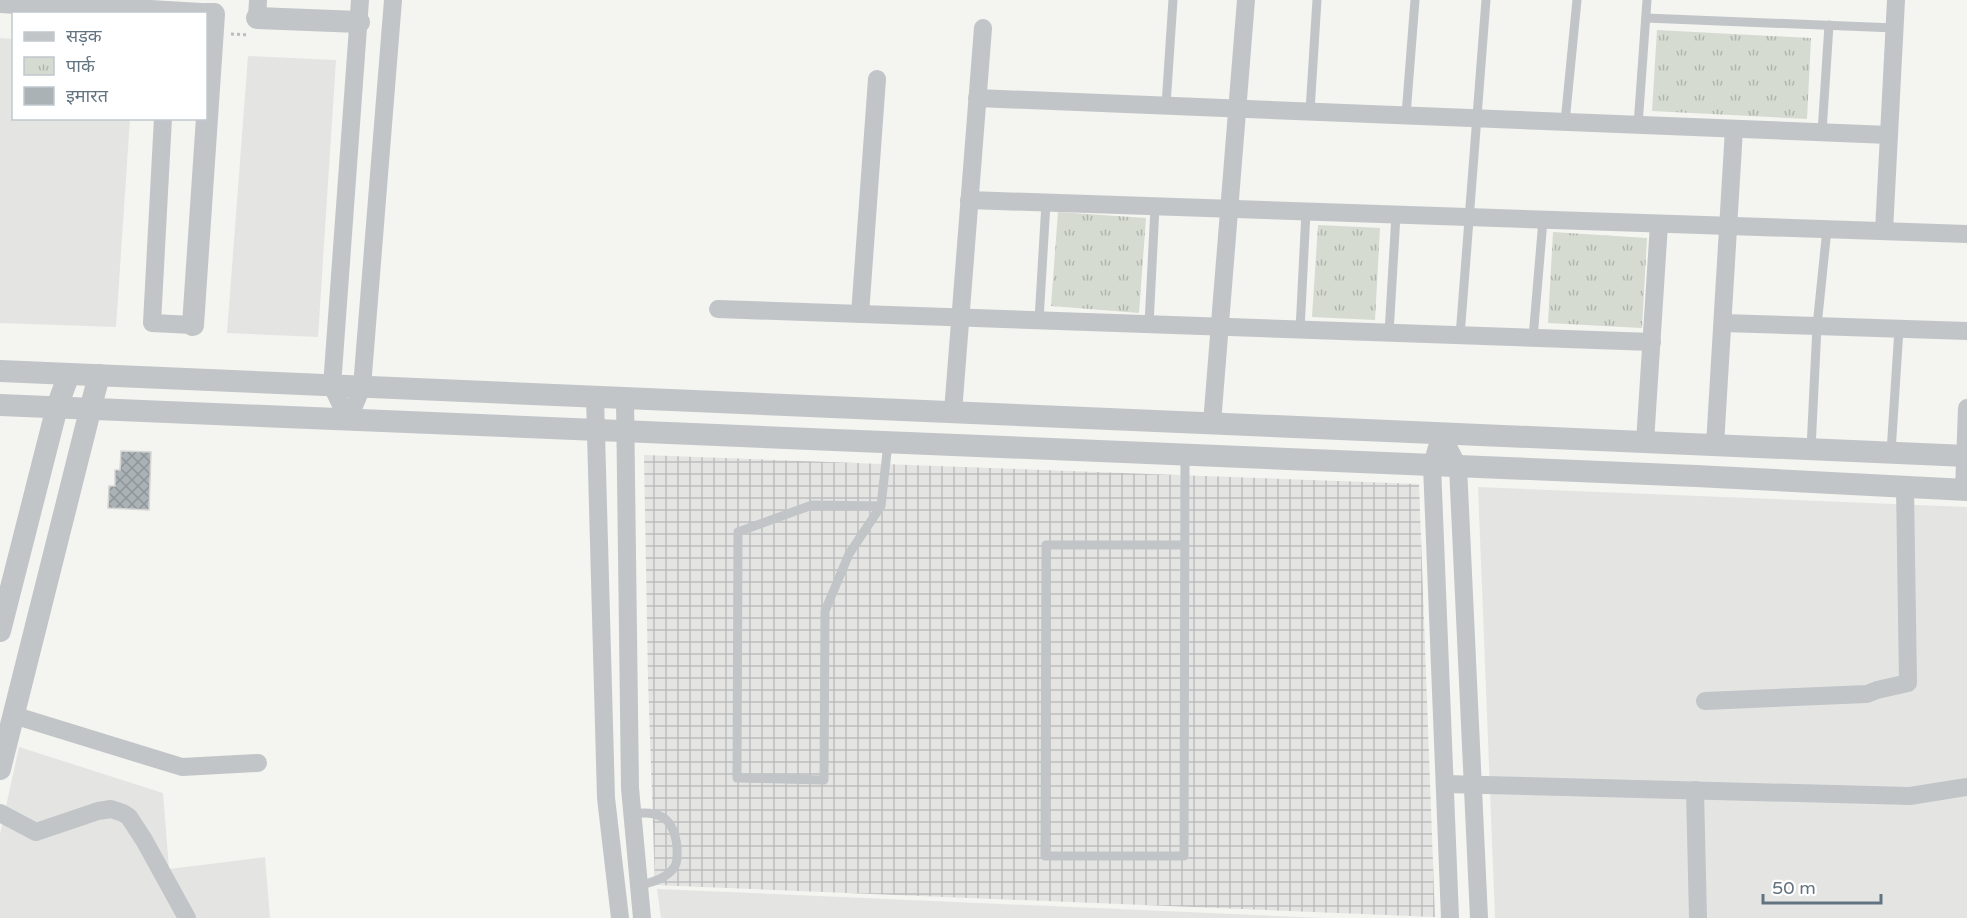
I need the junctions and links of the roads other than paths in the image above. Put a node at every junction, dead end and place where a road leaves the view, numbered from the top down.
1 (393, 0) edge
2 (1173, 0) edge
3 (1246, 0) edge
4 (1317, 0) edge
5 (1416, 0) edge
6 (1486, 0) edge
7 (1576, 0) edge
8 (1647, 0) edge
9 (1896, 0) edge
10 (0, 2) edge
11 (258, 9) edge
12 (360, 11) edge
13 (169, 12) edge
14 (207, 14) edge
15 (1646, 18) junction
16 (1829, 25) junction
17 (983, 28) dead end
18 (1895, 28) junction
19 (877, 80) dead end
20 (977, 98) junction
21 (1166, 105) junction
22 (1237, 108) junction
23 (1310, 111) junction
24 (1406, 115) junction
25 (207, 118) edge
26 (1477, 118) junction
27 (163, 120) edge
28 (207, 120) edge
29 (1565, 122) junction
30 (1638, 125) junction
31 (1734, 129) junction
32 (1822, 132) junction
33 (1889, 135) junction
34 (969, 200) junction
35 (1046, 203) junction
36 (1155, 207) junction
37 (1229, 209) junction
38 (1306, 212) junction
39 (1396, 215) junction
40 (1469, 217) junction
41 (1543, 220) junction
42 (1659, 224) junction
43 (1728, 226) junction
44 (1827, 229) junction
45 (1884, 231) junction
46 (1967, 234) edge
47 (718, 309) dead end
48 (860, 314) junction
49 (960, 318) junction
50 (1039, 320) junction
51 (1723, 323) junction
52 (1149, 324) junction
53 (193, 325) joint
54 (1817, 326) junction
55 (1219, 327) junction
56 (1899, 329) junction
57 (1300, 330) junction
58 (1967, 331) edge
59 (1389, 333) junction
60 (1460, 336) junction
61 (1533, 338) junction
62 (1652, 342) junction
63 (0, 371) edge
64 (69, 374) junction
65 (99, 375) junction
66 (332, 386) junction
67 (362, 387) junction
68 (594, 397) junction
69 (625, 399) junction
70 (0, 405) edge
71 (57, 407) junction
72 (1967, 408) edge
73 (89, 409) junction
74 (953, 412) junction
75 (348, 420) junction
76 (1212, 423) junction
77 (594, 430) junction
78 (624, 432) junction
79 (1441, 433) junction
80 (1645, 442) junction
81 (888, 443) junction
82 (1715, 445) junction
83 (1811, 449) junction
84 (1891, 452) junction
85 (1185, 455) junction
86 (1966, 455) edge
87 (1432, 465) junction
88 (1458, 466) junction
89 (1905, 487) junction
90 (1965, 490) edge
91 (881, 506) junction
92 (1185, 545) junction
93 (0, 631) edge
94 (1705, 701) dead end
95 (13, 716) junction
96 (258, 762) dead end
97 (0, 769) edge
98 (1445, 784) junction
99 (1473, 784) junction
100 (1967, 787) edge
101 (1695, 790) junction
102 (0, 813) edge
103 (632, 814) junction
104 (1449, 884) junction
105 (638, 886) junction
106 (187, 918) edge
107 (620, 918) edge
108 (642, 918) edge
109 (1450, 918) edge
110 (1479, 918) edge
111 (1698, 918) edge

1 - 67 street
2 - 21 lane
3 - 22 street
4 - 23 lane
5 - 24 lane
6 - 26 lane
7 - 29 lane
8 - 15 lane
9 - 18 street
10 - 13 street, bridge
11 - 12 street
12 - 66 street
14 - 25 street, bridge
15 - 16 lane
15 - 30 lane
16 - 18 lane
16 - 32 lane
17 - 20 street
18 - 33 street
19 - 48 street
20 - 21 street
20 - 34 street
21 - 22 street
22 - 23 street
22 - 37 street
23 - 24 street
24 - 26 street
26 - 29 street
26 - 40 lane
27 - 53 street
28 - 53 street, bridge
29 - 30 street
30 - 31 street
31 - 32 street
31 - 43 street
32 - 33 street
33 - 45 street
34 - 35 street
34 - 49 street
35 - 36 street
35 - 50 lane
36 - 37 street
36 - 52 lane
37 - 38 street
37 - 55 street
38 - 39 street
38 - 57 lane
39 - 40 street
39 - 59 lane
40 - 41 street
40 - 60 lane
41 - 42 street
41 - 61 lane
42 - 43 street
42 - 62 street
43 - 44 street
43 - 51 street
44 - 45 street
44 - 54 lane
45 - 46 street
47 - 48 street
48 - 49 street
49 - 50 street
49 - 74 street
50 - 52 street
51 - 54 street
51 - 82 street
52 - 55 street
54 - 56 street
54 - 83 lane
55 - 57 street
55 - 76 street
56 - 58 street
56 - 84 lane
57 - 59 street
59 - 60 street
60 - 61 street
61 - 62 street
62 - 80 street
63 - 64 street
64 - 65 street
64 - 71 street
65 - 66 street
65 - 73 street
66 - 67 street
66 - 75 street
67 - 68 street
67 - 75 street
68 - 69 street
68 - 77 street
69 - 74 street
69 - 78 street
70 - 71 street
71 - 73 street
71 - 93 street
72 - 86 street
73 - 75 street
73 - 95 street
74 - 76 street
75 - 77 street
76 - 79 street
77 - 78 street
77 - 107 street
78 - 81 street
78 - 103 street
79 - 80 street
79 - 87 street
79 - 88 street
80 - 82 street
81 - 85 street
81 - 91 lane
82 - 83 street
83 - 84 street
84 - 86 street
85 - 87 street
85 - 92 lane
86 - 90 street
87 - 88 street
87 - 98 street
88 - 89 street
88 - 99 street
89 - 90 street
89 - 94 street
91 - 91 lane
92 - 92 lane
95 - 96 street
95 - 97 street
98 - 99 street
98 - 104 street
99 - 101 street
99 - 110 street
100 - 101 street
101 - 111 street
102 - 106 street
103 - 105 street
103 - 105 lane
104 - 109 street
104 - 110 street
105 - 108 street

